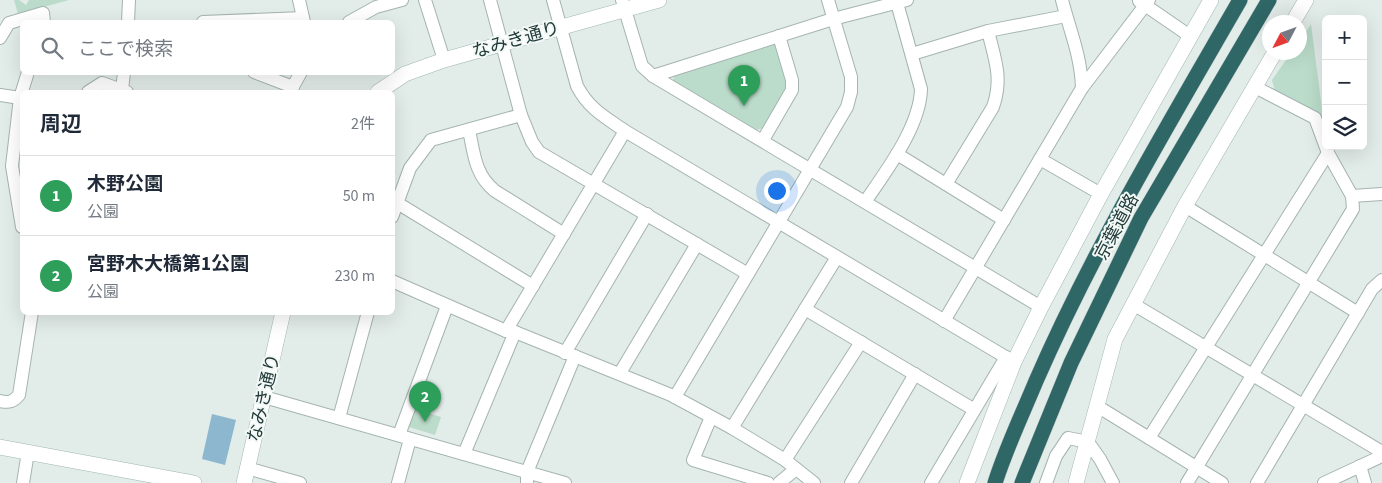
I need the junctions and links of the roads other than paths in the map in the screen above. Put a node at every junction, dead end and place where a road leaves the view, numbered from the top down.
1 (130, 0) edge
2 (299, 0) edge
3 (402, 0) edge
4 (425, 0) edge
5 (490, 0) edge
6 (553, 0) edge
7 (659, 0) edge
8 (828, 0) edge
9 (1062, 0) edge
10 (1211, 0) edge
11 (1240, 0) edge
12 (1269, 0) edge
13 (1306, 0) edge
14 (902, 1) edge
15 (1144, 2) edge
16 (624, 5) edge
17 (1297, 15) edge
18 (1066, 16) junction
19 (833, 19) junction
20 (44, 20) edge
21 (128, 20) edge
22 (303, 20) edge
23 (353, 20) edge
24 (562, 27) junction
25 (988, 31) junction
26 (779, 36) junction
27 (1190, 36) junction
28 (0, 38) edge
29 (503, 44) junction
30 (912, 54) junction
31 (444, 60) junction
32 (1271, 60) edge
33 (27, 75) edge
34 (124, 75) edge
35 (260, 75) edge
36 (299, 75) edge
37 (652, 76) junction
38 (1256, 87) junction
39 (1082, 88) junction
40 (22, 90) edge
41 (91, 90) edge
42 (122, 90) edge
43 (125, 90) edge
44 (291, 90) edge
45 (381, 90) edge
46 (0, 95) edge
47 (20, 98) joint
48 (521, 115) junction
49 (469, 130) junction
50 (625, 131) junction
51 (763, 140) junction
52 (1328, 153) junction
53 (897, 154) junction
54 (1040, 159) junction
55 (810, 169) junction
56 (594, 183) junction
57 (946, 184) junction
58 (1101, 194) junction
59 (1382, 194) edge
60 (1352, 196) junction
61 (865, 202) junction
62 (399, 204) junction
63 (1185, 206) junction
64 (395, 211) edge
65 (647, 214) junction
66 (20, 215) edge
67 (1004, 220) junction
68 (779, 222) junction
69 (564, 234) junction
70 (697, 244) junction
71 (1264, 254) junction
72 (837, 257) junction
73 (975, 268) junction
74 (748, 274) junction
75 (1382, 280) edge
76 (395, 282) edge
77 (1309, 282) junction
78 (533, 286) junction
79 (1133, 304) junction
80 (447, 306) junction
81 (1041, 307) junction
82 (805, 309) junction
83 (1358, 313) junction
84 (32, 315) edge
85 (282, 315) edge
86 (367, 315) edge
87 (944, 320) junction
88 (511, 331) junction
89 (861, 342) junction
90 (1206, 347) junction
91 (570, 354) junction
92 (1010, 359) junction
93 (620, 373) junction
94 (915, 374) junction
95 (1252, 375) junction
96 (264, 397) junction
97 (676, 397) junction
98 (0, 401) edge
99 (1303, 405) junction
100 (1098, 406) junction
101 (973, 409) junction
102 (711, 417) junction
103 (338, 418) junction
104 (732, 428) junction
105 (405, 437) junction
106 (1149, 438) junction
107 (1088, 442) junction
108 (0, 447) edge
109 (28, 452) junction
110 (464, 454) junction
111 (1382, 454) edge
112 (785, 460) junction
113 (1360, 466) junction
114 (1197, 467) junction
115 (796, 469) junction
116 (245, 476) edge
117 (527, 478) edge
118 (23, 483) edge
119 (194, 483) edge
120 (300, 483) edge
121 (398, 483) edge
122 (566, 483) edge
123 (768, 483) edge
124 (779, 483) edge
125 (814, 483) edge
126 (851, 483) edge
127 (930, 483) edge
128 (967, 483) edge
129 (995, 483) edge
130 (1022, 483) edge
131 (1046, 483) edge
132 (1076, 483) edge
133 (1113, 483) edge
134 (1187, 483) edge
135 (1222, 483) edge
136 (1257, 483) edge
137 (1324, 483) edge
138 (1365, 483) edge

1 - 21 street
2 - 22 street
3 - 23 street
4 - 31 street
5 - 29 street
6 - 24 street
7 - 16 street, なみき通り
8 - 19 street
9 - 18 street
10 - 27 street
11 - 129 highway, 京葉道路
12 - 130 highway, 京葉道路
13 - 17 street
14 - 19 street
14 - 30 street
15 - 27 street
15 - 39 street
16 - 24 street, なみき通り
16 - 37 street
18 - 25 street
18 - 39 street
19 - 26 street
19 - 55 street
20 - 28 street
24 - 29 street, なみき通り
24 - 50 street
25 - 30 street
25 - 57 street
26 - 37 street
26 - 51 street
27 - 58 street
29 - 31 street, なみき通り
29 - 48 street
30 - 53 street
31 - 45 street, なみき通り
32 - 38 street
33 - 40 street
34 - 43 street
35 - 44 street
36 - 44 street
37 - 51 street
38 - 52 street
38 - 63 street
39 - 54 street
41 - 42 street
46 - 47 street
47 - 66 street
48 - 49 street
48 - 56 street
49 - 62 street
49 - 69 street
50 - 56 street
50 - 68 street
51 - 55 street
52 - 60 street
52 - 71 street
53 - 57 street
53 - 61 street
54 - 58 street
54 - 67 street
55 - 61 street
55 - 68 street
56 - 65 street
56 - 69 street
57 - 67 street
58 - 81 street
59 - 60 street
60 - 77 street
61 - 73 street
62 - 64 street
62 - 78 street
63 - 71 street
63 - 79 street
65 - 70 street
65 - 91 street
67 - 73 street
68 - 72 street
68 - 74 street
69 - 78 street
70 - 74 street
70 - 93 street
71 - 77 street
71 - 90 street
72 - 82 street
72 - 87 street
73 - 81 street
73 - 87 street
74 - 97 street
75 - 83 street
76 - 80 street
77 - 83 street
77 - 95 street
78 - 88 street
79 - 90 street
79 - 100 street
80 - 88 street
80 - 105 street
81 - 92 street
82 - 89 street
82 - 104 street
83 - 99 street
84 - 98 street
85 - 96 street, なみき通り
86 - 103 street
87 - 92 street
88 - 91 street
88 - 110 street
89 - 94 street
89 - 112 street
90 - 95 street
90 - 106 street
91 - 93 street
91 - 117 street
92 - 101 street
92 - 128 street
93 - 97 street
94 - 101 street
94 - 126 street
95 - 99 street
95 - 114 street
96 - 103 street
96 - 116 street, なみき通り
97 - 102 street
99 - 111 street
99 - 136 street
100 - 106 street
100 - 107 street
101 - 127 street
102 - 104 street
102 - 123 street
103 - 105 street
104 - 112 street
105 - 110 street
105 - 121 street
106 - 114 street
107 - 131 street
107 - 132 street
107 - 133 street
108 - 109 street
109 - 118 street
109 - 119 street
110 - 117 street
111 - 113 street
112 - 115 street
113 - 137 street
113 - 138 street
114 - 134 street
114 - 135 street
115 - 124 street
115 - 125 street
116 - 120 street
117 - 122 street

